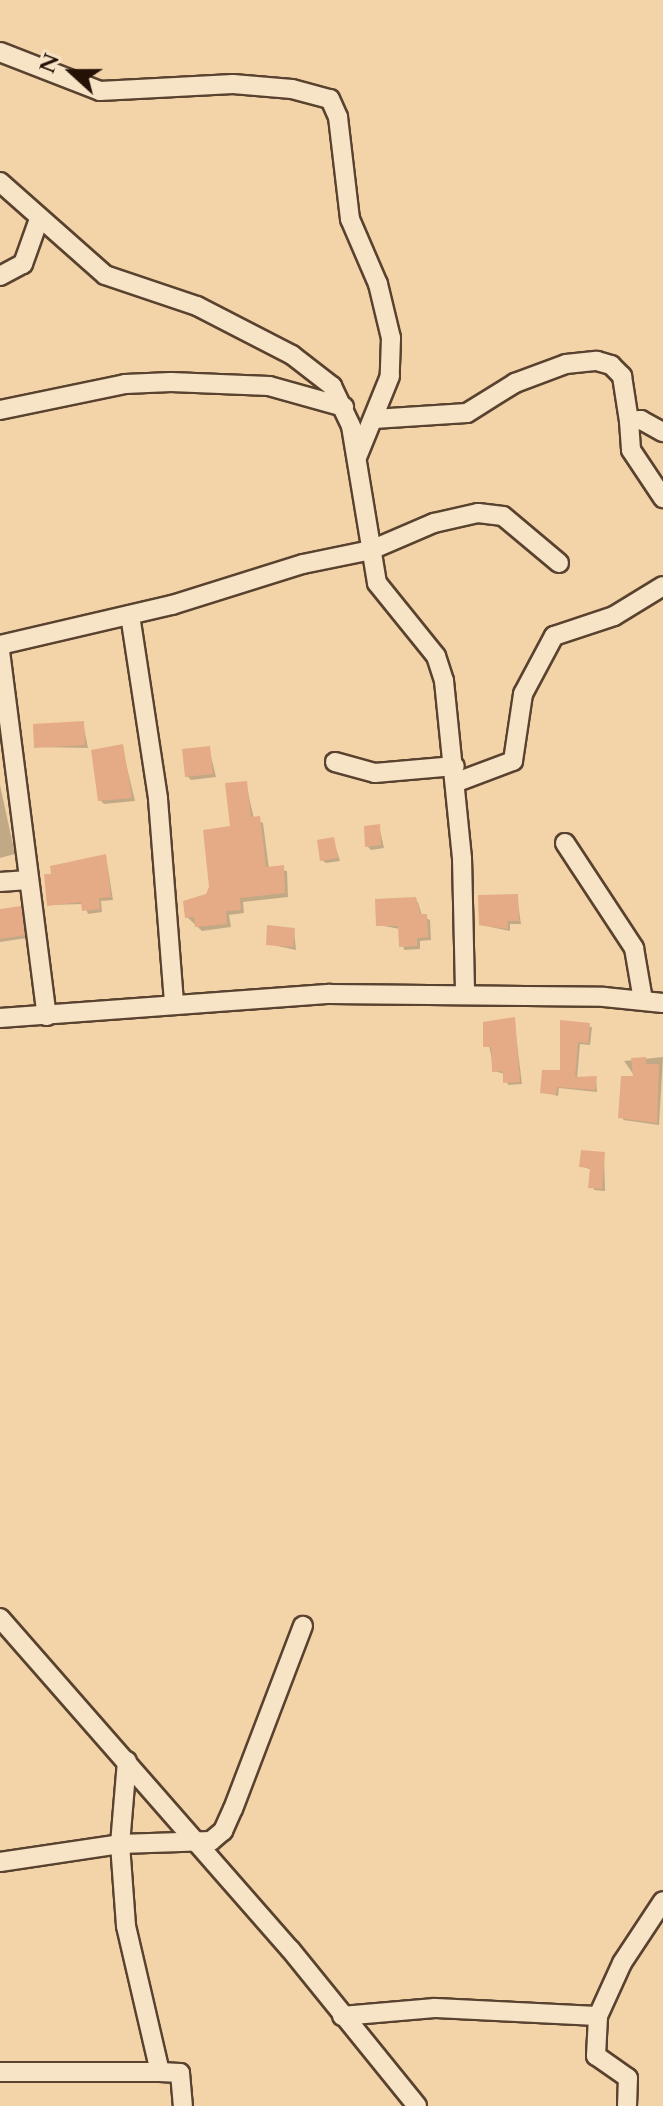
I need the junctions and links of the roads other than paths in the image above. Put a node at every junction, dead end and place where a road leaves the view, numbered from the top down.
1 (0, 52) edge
2 (0, 182) edge
3 (39, 219) junction
4 (0, 276) edge
5 (344, 407) junction
6 (0, 410) edge
7 (374, 419) junction
8 (629, 421) junction
9 (663, 432) edge
10 (358, 455) junction
11 (663, 498) edge
12 (371, 550) junction
13 (559, 563) dead end
14 (663, 586) edge
15 (130, 615) junction
16 (0, 645) edge
17 (0, 651) edge
18 (335, 762) dead end
19 (456, 774) junction
20 (565, 843) dead end
21 (28, 880) junction
22 (0, 882) edge
23 (465, 994) junction
24 (643, 1000) junction
25 (174, 1003) junction
26 (663, 1003) edge
27 (47, 1016) junction
28 (0, 1018) edge
29 (0, 1618) edge
30 (303, 1626) dead end
31 (127, 1761) junction
32 (120, 1844) junction
33 (195, 1846) junction
34 (0, 1862) edge
35 (663, 1901) edge
36 (342, 2016) junction
37 (598, 2016) junction
38 (0, 2072) edge
39 (160, 2072) junction
40 (183, 2106) edge
41 (417, 2106) edge
42 (627, 2106) edge

1 - 7 street
2 - 3 street
3 - 4 street
3 - 5 street
5 - 6 street
5 - 10 street
7 - 8 street
7 - 10 street
8 - 9 street
8 - 11 street
10 - 12 street
12 - 13 street
12 - 15 street
12 - 19 street
14 - 19 street
15 - 16 street
15 - 25 street
17 - 21 street
18 - 19 street
19 - 23 street
20 - 24 street
21 - 22 street
21 - 27 street
23 - 24 street
23 - 25 street
24 - 26 street
25 - 27 street
27 - 28 street
29 - 31 street
30 - 33 street
31 - 32 street
31 - 33 street
32 - 33 street
32 - 34 street
32 - 39 street
33 - 36 street
35 - 37 street
36 - 37 street
36 - 41 street
37 - 42 street
38 - 39 street
39 - 40 street

